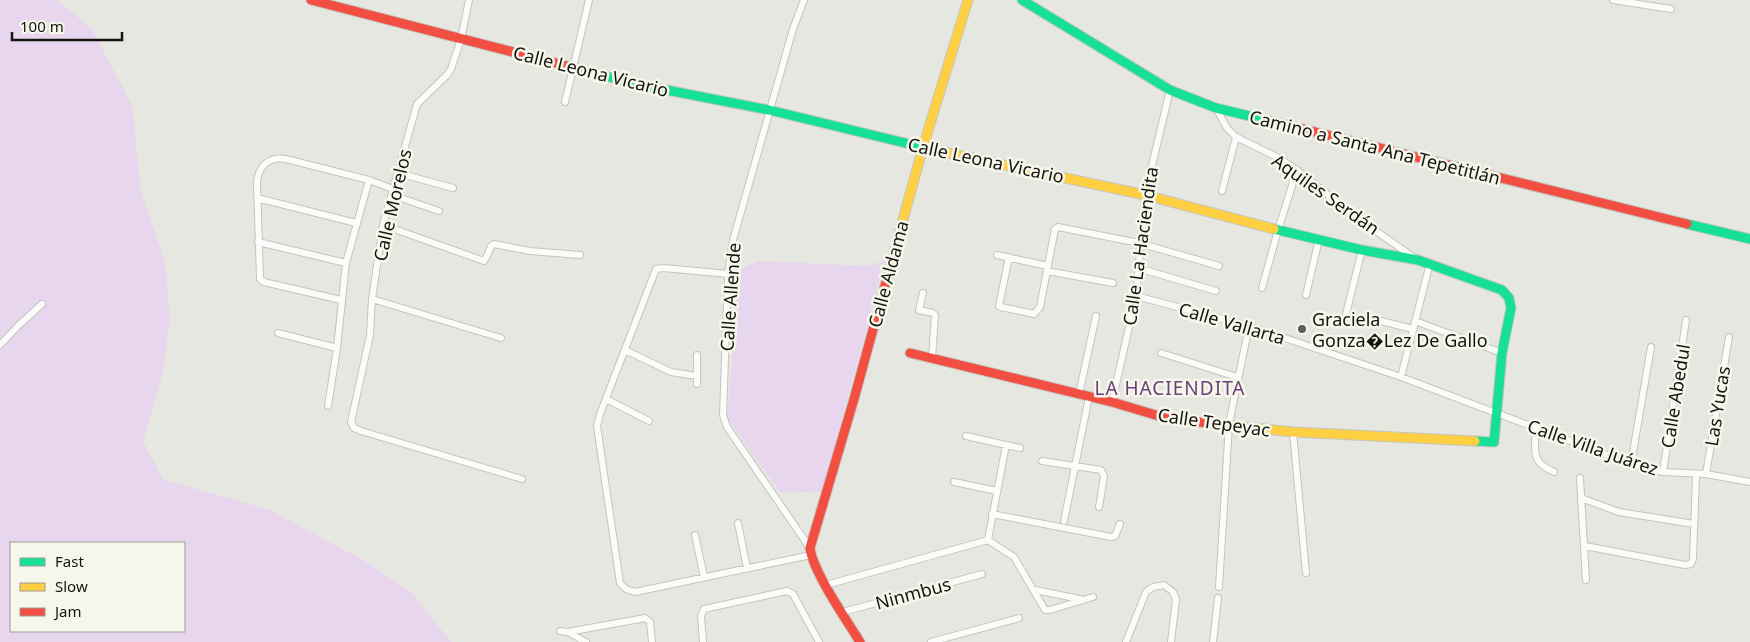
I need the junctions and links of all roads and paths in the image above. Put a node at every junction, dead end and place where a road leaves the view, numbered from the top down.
1 (311, 0) edge
2 (469, 0) edge
3 (589, 0) edge
4 (804, 0) edge
5 (968, 0) edge
6 (1022, 0) edge
7 (1613, 0) edge
8 (1671, 8) dead end
9 (461, 39) junction
10 (573, 67) junction
11 (1170, 90) junction
12 (565, 102) dead end
13 (1216, 108) junction
14 (769, 110) junction
15 (1236, 137) junction
16 (923, 147) junction
17 (1297, 170) junction
18 (398, 173) junction
19 (369, 180) junction
20 (453, 188) dead end
21 (1222, 191) dead end
22 (393, 192) junction
23 (1144, 195) junction
24 (258, 198) junction
25 (439, 211) dead end
26 (356, 223) junction
27 (383, 225) junction
28 (1278, 230) junction
29 (1320, 239) junction
30 (1750, 240) edge
31 (258, 242) junction
32 (1140, 243) junction
33 (1362, 250) junction
34 (580, 255) dead end
35 (997, 255) dead end
36 (1008, 257) junction
37 (1418, 260) junction
38 (346, 263) junction
39 (1430, 263) junction
40 (1219, 266) dead end
41 (1048, 268) junction
42 (1138, 268) junction
43 (728, 274) junction
44 (1112, 283) dead end
45 (1262, 288) dead end
46 (1216, 291) dead end
47 (923, 293) dead end
48 (1306, 295) dead end
49 (1136, 296) junction
50 (372, 299) junction
51 (341, 300) junction
52 (42, 304) dead end
53 (1096, 316) dead end
54 (1345, 318) dead end
55 (1377, 320) dead end
56 (1686, 320) dead end
57 (1415, 321) junction
58 (1249, 326) junction
59 (1412, 329) junction
60 (278, 333) dead end
61 (1729, 337) dead end
62 (501, 338) dead end
63 (0, 345) edge
64 (1651, 347) dead end
65 (337, 348) junction
66 (625, 350) junction
67 (910, 353) dead end
68 (1162, 353) dead end
69 (1502, 353) junction
70 (697, 355) dead end
71 (932, 358) junction
72 (697, 376) junction
73 (1237, 377) junction
74 (1401, 377) junction
75 (697, 384) dead end
76 (1079, 394) junction
77 (1089, 397) junction
78 (606, 399) junction
79 (1112, 402) junction
80 (328, 406) dead end
81 (1496, 412) junction
82 (649, 420) dead end
83 (1229, 424) junction
84 (1536, 428) junction
85 (1293, 432) junction
86 (966, 436) dead end
87 (1006, 445) junction
88 (1020, 448) dead end
89 (1042, 461) dead end
90 (1631, 464) junction
91 (1074, 466) junction
92 (1554, 472) dead end
93 (1663, 472) junction
94 (1696, 474) junction
95 (1706, 474) junction
96 (1580, 478) dead end
97 (522, 479) dead end
98 (954, 482) dead end
99 (1750, 482) edge
100 (997, 491) junction
101 (1581, 498) junction
102 (1099, 507) dead end
103 (992, 514) junction
104 (1064, 521) dead end
105 (738, 523) dead end
106 (1120, 524) dead end
107 (1694, 524) junction
108 (695, 535) dead end
109 (988, 540) junction
110 (1585, 546) junction
111 (810, 552) junction
112 (747, 568) junction
113 (1306, 573) dead end
114 (982, 574) dead end
115 (704, 577) junction
116 (1586, 580) dead end
117 (826, 585) junction
118 (1219, 587) dead end
119 (1035, 590) junction
120 (1093, 597) dead end
121 (1218, 598) dead end
122 (1082, 599) junction
123 (843, 612) junction
124 (1019, 618) dead end
125 (560, 632) dead end
126 (568, 632) junction
127 (586, 642) edge
128 (652, 642) edge
129 (703, 642) edge
130 (819, 642) edge
131 (860, 642) edge
132 (930, 642) edge
133 (1126, 642) edge
134 (1171, 642) edge
135 (1213, 642) edge

1 - 9 street, Calle Leona Vicario
2 - 9 street, Calle Morelos
3 - 10 street
4 - 14 street, Calle Allende
5 - 16 street, Calle Aldama
6 - 11 street, Camino a Santa Ana Tepetitlán
7 - 8 street
9 - 10 street, Calle Leona Vicario
9 - 18 street, Calle Morelos
10 - 12 street
10 - 14 street, Calle Leona Vicario
11 - 13 street, Camino a Santa Ana Tepetitlán
11 - 23 street, Calle La Haciendita
13 - 15 street, Aquiles Serdán
13 - 30 street, Camino a Santa Ana Tepetitlán
14 - 16 street, Calle Leona Vicario
14 - 43 street, Calle Allende
15 - 17 street, Aquiles Serdán
15 - 21 street
16 - 23 street, Calle Leona Vicario
16 - 111 street, Calle Aldama
17 - 28 street
17 - 37 street, Aquiles Serdán
18 - 20 street
18 - 22 street, Calle Morelos
19 - 22 street
19 - 24 street
19 - 26 street
22 - 25 street
22 - 27 street, Calle Morelos
23 - 28 street, Calle Leona Vicario
23 - 32 street, Calle La Haciendita
24 - 26 street
24 - 31 street
26 - 38 street
27 - 34 street
27 - 50 street, Calle Morelos
28 - 29 street, Calle Leona Vicario
28 - 45 street
29 - 33 street, Calle Leona Vicario
29 - 48 street
31 - 38 street
31 - 51 street
32 - 40 street
32 - 41 street
32 - 42 street, Calle La Haciendita
33 - 37 street, Calle Leona Vicario
33 - 54 street
35 - 36 street
36 - 41 street
36 - 41 street
37 - 39 street, Calle Leona Vicario
38 - 51 street
39 - 57 street
39 - 69 street, Calle Leona Vicario
41 - 44 street
42 - 46 street
42 - 49 street, Calle La Haciendita
43 - 66 street
43 - 111 street, Calle Allende
47 - 71 street
49 - 58 street, Calle Vallarta
49 - 79 street, Calle La Haciendita
50 - 62 street
50 - 97 street, Calle Morelos
51 - 65 street
52 - 63 street
53 - 76 street
55 - 59 street
56 - 93 street, Calle Abedul
57 - 59 street
57 - 69 street
58 - 73 street
58 - 74 street, Calle Vallarta
59 - 74 street
60 - 65 street
61 - 95 street, Las Yucas
64 - 90 street
65 - 80 street
66 - 72 street
66 - 78 street
67 - 71 street, Calle Tepeyac
68 - 73 street
69 - 81 street
70 - 72 street
71 - 76 street, Calle Tepeyac
72 - 75 street
73 - 83 street
74 - 81 street, Calle Vallarta
76 - 77 street, Calle Tepeyac
77 - 79 street, Calle Tepeyac
77 - 91 street
78 - 82 street
78 - 115 street
79 - 83 street, Calle Tepeyac
81 - 84 street, Calle Villa Juárez
81 - 85 street, Calle Tepeyac
83 - 85 street, Calle Tepeyac
83 - 118 street
84 - 90 street, Calle Villa Juárez
84 - 92 street
85 - 113 street
86 - 87 street
87 - 88 street
87 - 100 street
89 - 91 street
90 - 93 street, Calle Villa Juárez
91 - 102 street
91 - 104 street
93 - 94 street, Calle Villa Juárez
94 - 95 street, Calle Villa Juárez
94 - 107 street
95 - 99 street, Calle Villa Juárez
96 - 101 street
98 - 100 street
100 - 103 street
101 - 107 street
101 - 110 street
103 - 106 street
103 - 109 street
105 - 112 street
107 - 110 street
108 - 115 street
109 - 117 street
109 - 119 street
110 - 116 street
111 - 112 street
111 - 117 street
112 - 115 street
114 - 123 street, Ninmbus
117 - 123 street
119 - 122 street
119 - 122 street
120 - 122 street
121 - 135 street
123 - 131 street
124 - 132 street
125 - 126 street
126 - 127 street
126 - 128 street
129 - 130 street
133 - 134 street

